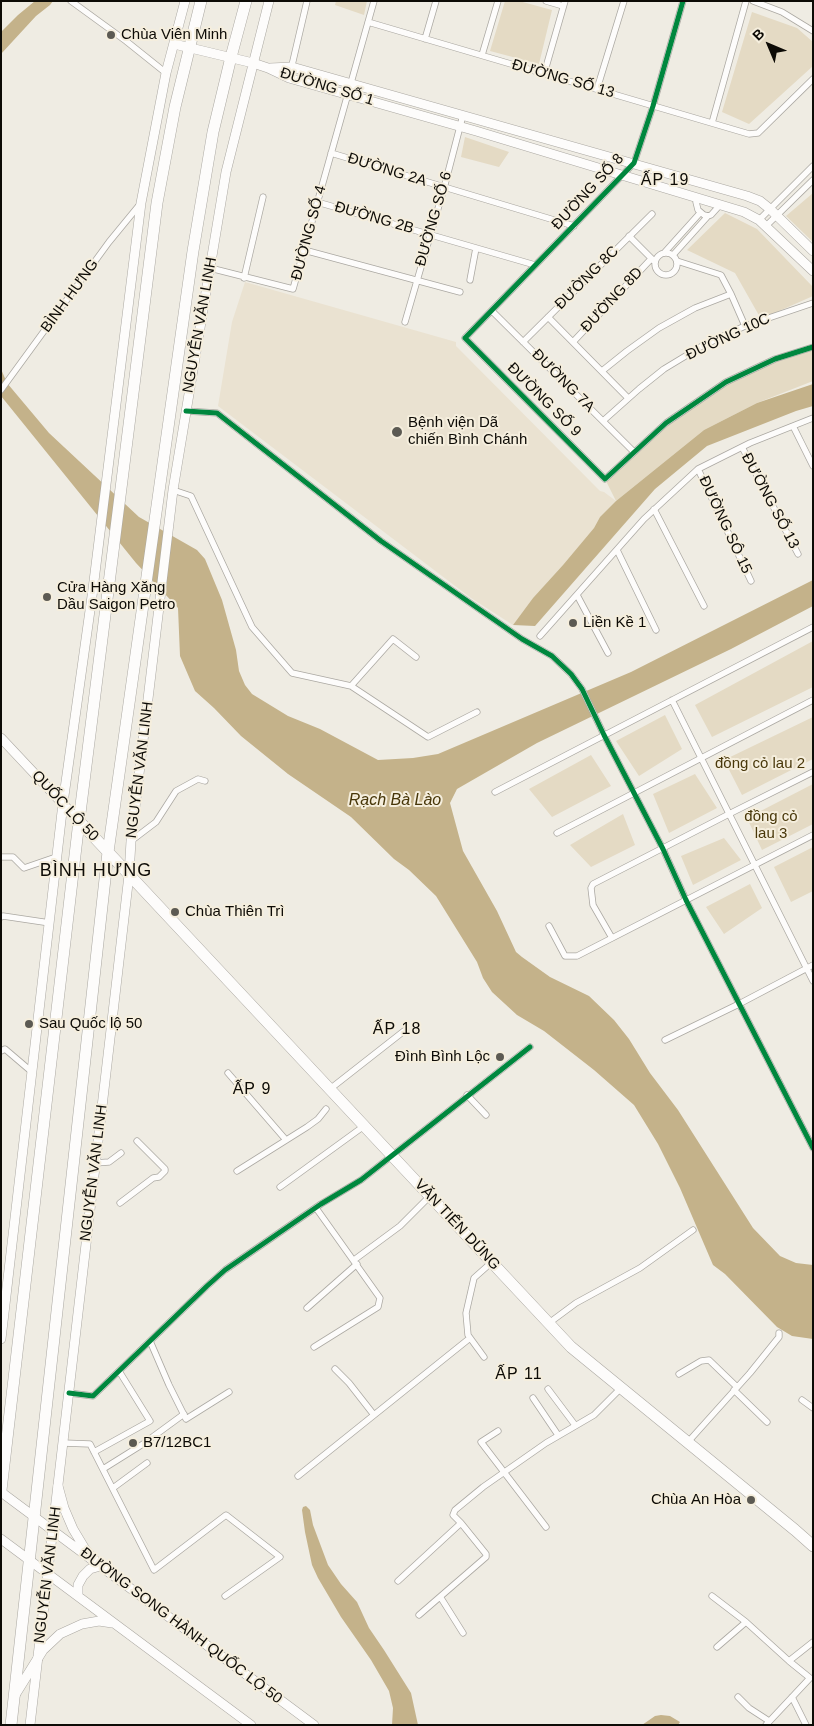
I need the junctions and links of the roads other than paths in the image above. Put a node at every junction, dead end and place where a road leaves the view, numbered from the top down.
1 (71, 1) edge
2 (185, 1) edge
3 (201, 1) edge
4 (246, 1) edge
5 (269, 1) edge
6 (307, 1) edge
7 (374, 1) edge
8 (436, 1) edge
9 (498, 1) edge
10 (546, 1) edge
11 (624, 1) edge
12 (683, 1) edge
13 (746, 1) edge
14 (753, 1) edge
15 (564, 4) edge
16 (368, 22) junction
17 (813, 31) edge
18 (425, 39) junction
19 (174, 44) junction
20 (190, 48) junction
21 (482, 56) junction
22 (231, 57) junction
23 (253, 63) junction
24 (292, 67) junction
25 (268, 68) junction
26 (166, 73) junction
27 (544, 74) junction
28 (289, 78) junction
29 (813, 79) edge
30 (350, 83) junction
31 (597, 89) junction
32 (347, 95) junction
33 (653, 106) junction
34 (463, 115) junction
35 (712, 123) junction
36 (459, 126) junction
37 (331, 153) junction
38 (634, 163) junction
39 (812, 168) edge
40 (623, 176) junction
41 (813, 180) edge
42 (702, 183) junction
43 (444, 188) junction
44 (263, 197) dead end
45 (697, 197) junction
46 (317, 202) junction
47 (140, 203) junction
48 (720, 205) junction
49 (770, 209) junction
50 (700, 213) junction
51 (652, 214) dead end
52 (708, 216) junction
53 (777, 216) junction
54 (762, 223) junction
55 (574, 226) junction
56 (430, 235) junction
57 (629, 236) junction
58 (476, 248) junction
59 (304, 250) junction
60 (813, 251) edge
61 (664, 253) junction
62 (675, 258) junction
63 (653, 261) junction
64 (535, 265) junction
65 (210, 268) junction
66 (813, 271) edge
67 (244, 278) junction
68 (417, 280) junction
69 (470, 280) dead end
70 (460, 292) dead end
71 (731, 294) junction
72 (813, 303) edge
73 (492, 311) junction
74 (548, 316) junction
75 (405, 322) dead end
76 (745, 326) junction
77 (465, 338) joint
78 (523, 342) junction
79 (573, 342) junction
80 (813, 347) edge
81 (602, 372) junction
82 (1, 390) edge
83 (628, 398) junction
84 (186, 411) junction
85 (813, 418) edge
86 (603, 421) junction
87 (793, 426) junction
88 (742, 447) junction
89 (634, 452) junction
90 (813, 466) edge
91 (698, 469) junction
92 (173, 490) junction
93 (654, 508) junction
94 (617, 550) junction
95 (798, 554) dead end
96 (751, 581) dead end
97 (93, 589) junction
98 (108, 590) junction
99 (577, 594) junction
100 (704, 606) dead end
101 (813, 627) edge
102 (656, 630) dead end
103 (540, 636) dead end
104 (608, 654) dead end
105 (416, 657) dead end
106 (351, 686) junction
107 (672, 700) junction
108 (813, 700) edge
109 (477, 712) dead end
110 (604, 736) junction
111 (1, 738) edge
112 (701, 758) junction
113 (813, 772) edge
114 (205, 781) dead end
115 (495, 792) dead end
116 (634, 794) junction
117 (63, 803) junction
118 (729, 814) junction
119 (79, 821) junction
120 (557, 832) dead end
121 (813, 836) edge
122 (131, 841) junction
123 (663, 849) junction
124 (108, 852) junction
125 (1, 857) edge
126 (56, 857) junction
127 (754, 865) junction
128 (129, 874) junction
129 (686, 900) junction
130 (1, 917) edge
131 (50, 923) junction
132 (549, 926) dead end
133 (612, 938) junction
134 (813, 965) edge
135 (806, 969) junction
136 (813, 981) edge
137 (740, 1004) junction
138 (404, 1031) dead end
139 (665, 1040) dead end
140 (530, 1046) dead end
141 (1, 1051) edge
142 (32, 1072) junction
143 (228, 1073) dead end
144 (330, 1090) junction
145 (468, 1095) junction
146 (326, 1109) dead end
147 (486, 1115) dead end
148 (364, 1126) junction
149 (286, 1140) junction
150 (137, 1141) dead end
151 (813, 1148) edge
152 (121, 1153) dead end
153 (393, 1156) junction
154 (95, 1163) junction
155 (237, 1171) dead end
156 (280, 1187) dead end
157 (430, 1196) junction
158 (120, 1203) dead end
159 (316, 1208) junction
160 (693, 1230) dead end
161 (356, 1262) junction
162 (492, 1262) junction
163 (4, 1294) edge
164 (306, 1308) dead end
165 (549, 1323) junction
166 (779, 1333) dead end
167 (470, 1338) junction
168 (1, 1339) edge
169 (150, 1341) junction
170 (314, 1347) dead end
171 (484, 1357) dead end
172 (335, 1368) dead end
173 (119, 1371) junction
174 (679, 1374) dead end
175 (621, 1388) junction
176 (736, 1388) junction
177 (548, 1389) dead end
178 (69, 1392) junction
179 (229, 1392) dead end
180 (533, 1398) dead end
181 (802, 1400) dead end
182 (813, 1408) edge
183 (184, 1414) junction
184 (374, 1415) junction
185 (767, 1422) dead end
186 (575, 1426) junction
187 (498, 1431) dead end
188 (558, 1435) junction
189 (688, 1442) junction
190 (63, 1443) junction
191 (94, 1452) junction
192 (147, 1464) dead end
193 (103, 1469) junction
194 (505, 1472) junction
195 (298, 1476) dead end
196 (58, 1486) junction
197 (113, 1488) junction
198 (1, 1491) edge
199 (34, 1517) junction
200 (461, 1523) junction
201 (546, 1527) dead end
202 (53, 1531) junction
203 (1, 1538) edge
204 (813, 1546) edge
205 (30, 1560) junction
206 (100, 1566) junction
207 (48, 1574) junction
208 (398, 1581) dead end
209 (78, 1595) junction
210 (225, 1596) dead end
211 (712, 1596) dead end
212 (441, 1598) junction
213 (419, 1615) dead end
214 (746, 1622) junction
215 (115, 1623) junction
216 (463, 1633) dead end
217 (813, 1642) edge
218 (717, 1647) dead end
219 (39, 1657) junction
220 (789, 1661) junction
221 (15, 1696) junction
222 (738, 1697) dead end
223 (792, 1697) junction
224 (767, 1724) edge
225 (11, 1725) edge
226 (30, 1725) edge
227 (252, 1725) edge
228 (314, 1725) edge
229 (806, 1725) edge

1 - 26 street
2 - 19 main road
3 - 20 highway
4 - 22 highway, NGUYỄN VĂN LINH
5 - 23 main road, NGUYỄN VĂN LINH
6 - 24 street
7 - 16 street, ĐƯỜNG SỐ 4
8 - 18 street
9 - 21 street
10 - 15 street
11 - 31 street
12 - 33 street, ĐƯỜNG SỐ 8
13 - 35 street
14 - 17 street
15 - 27 street
16 - 18 street, ĐƯỜNG SỐ 13
16 - 30 street, ĐƯỜNG SỐ 4
18 - 21 street, ĐƯỜNG SỐ 13
19 - 20 main road, ĐƯỜNG SỐ 1
19 - 26 main road
20 - 22 main road, ĐƯỜNG SỐ 1
20 - 98 highway
21 - 27 street, ĐƯỜNG SỐ 13
22 - 23 main road, ĐƯỜNG SỐ 1
22 - 124 highway, NGUYỄN VĂN LINH
23 - 25 main road, ĐƯỜNG SỐ 1
23 - 65 main road, NGUYỄN VĂN LINH
24 - 25 main road, ĐƯỜNG SỐ 1
24 - 28 street
24 - 30 main road, ĐƯỜNG SỐ 1
25 - 28 main road, ĐƯỜNG SỐ 1
26 - 47 main road
27 - 31 street, ĐƯỜNG SỐ 13
28 - 32 main road, ĐƯỜNG SỐ 1
29 - 35 street, ĐƯỜNG SỐ 13
30 - 32 street, ĐƯỜNG SỐ 4
30 - 34 main road, ĐƯỜNG SỐ 1
31 - 33 street, ĐƯỜNG SỐ 13
32 - 36 main road, ĐƯỜNG SỐ 1
32 - 37 street, ĐƯỜNG SỐ 4
33 - 35 street, ĐƯỜNG SỐ 13
33 - 38 street, ĐƯỜNG SỐ 8
34 - 36 street, ĐƯỜNG SỐ 6
34 - 38 main road, ĐƯỜNG SỐ 1
36 - 40 main road, ĐƯỜNG SỐ 1
36 - 43 street, ĐƯỜNG SỐ 6
37 - 43 street, ĐƯỜNG 2A
37 - 46 street, ĐƯỜNG SỐ 4
38 - 40 street, ĐƯỜNG SỐ 8
38 - 42 main road, ĐƯỜNG SỐ 1
39 - 49 street
40 - 45 main road, ĐƯỜNG SỐ 1
40 - 55 street, ĐƯỜNG SỐ 8
41 - 53 street
42 - 45 main road
42 - 49 main road, ĐƯỜNG SỐ 1
43 - 55 street, ĐƯỜNG 2A
43 - 56 street, ĐƯỜNG SỐ 6
44 - 67 street
45 - 48 main road, ĐƯỜNG SỐ 1
45 - 50 street
46 - 56 street, ĐƯỜNG 2B
46 - 59 street, ĐƯỜNG SỐ 4
47 - 82 street, BÌNH HƯNG
47 - 97 main road
48 - 52 street
48 - 54 main road, ĐƯỜNG SỐ 1
49 - 53 main road, ĐƯỜNG SỐ 1
49 - 54 street
50 - 52 street
50 - 61 street
51 - 57 street, ĐƯỜNG 8C
52 - 62 street
53 - 54 street
53 - 60 main road, ĐƯỜNG SỐ 1
54 - 66 main road, ĐƯỜNG SỐ 1
55 - 64 street, ĐƯỜNG SỐ 8
56 - 58 street, ĐƯỜNG 2B
56 - 68 street, ĐƯỜNG SỐ 6
57 - 63 street
57 - 74 street, ĐƯỜNG 8C
58 - 64 street, ĐƯỜNG 2B
58 - 69 street
59 - 67 street, ĐƯỜNG SỐ 4
59 - 68 street
61 - 62 street
61 - 63 street
62 - 63 street
62 - 71 street
63 - 79 street, ĐƯỜNG 8D
64 - 73 street, ĐƯỜNG SỐ 8
65 - 67 street, ĐƯỜNG SỐ 4
65 - 84 main road, NGUYỄN VĂN LINH
68 - 70 street
68 - 75 street, ĐƯỜNG SỐ 6
71 - 76 street
71 - 81 street
72 - 76 street, ĐƯỜNG 10C
73 - 77 street, ĐƯỜNG SỐ 8
73 - 78 street, ĐƯỜNG 7A
74 - 78 street, ĐƯỜNG 8C
74 - 79 street
76 - 83 street, ĐƯỜNG 10C
77 - 89 street, ĐƯỜNG SỐ 9
78 - 86 street, ĐƯỜNG 7A
79 - 81 street
80 - 89 street
81 - 83 street
83 - 86 street, ĐƯỜNG 10C
84 - 92 main road, NGUYỄN VĂN LINH
84 - 110 street
85 - 87 street
86 - 89 street, ĐƯỜNG 7A
87 - 88 street
87 - 90 street
88 - 91 street
88 - 95 street, ĐƯỜNG SỐ 13
91 - 93 street
91 - 96 street, ĐƯỜNG SÔ 15
92 - 106 street
92 - 122 main road, NGUYỄN VĂN LINH
93 - 94 street
93 - 100 street
94 - 99 street
94 - 102 street
97 - 98 main road
97 - 117 main road
98 - 119 highway
99 - 103 street
99 - 104 street
101 - 107 street
105 - 106 street
106 - 109 street
107 - 110 street
107 - 112 street
108 - 112 street
110 - 115 street
110 - 116 street
111 - 117 main road, QUỐC LỘ 50
112 - 116 street
112 - 118 street
113 - 118 street
114 - 122 street
116 - 120 street
116 - 123 street
117 - 119 main road, QUỐC LỘ 50
117 - 126 main road
118 - 123 street
118 - 127 street
119 - 124 highway, QUỐC LỘ 50
119 - 198 highway
121 - 127 street
122 - 128 main road, NGUYỄN VĂN LINH
123 - 129 street
123 - 133 street
124 - 128 highway, QUỐC LỘ 50
124 - 199 highway, NGUYỄN VĂN LINH
125 - 126 street
126 - 131 main road
127 - 129 street
127 - 135 street
128 - 144 highway, VĂN TIẾN DŨNG
128 - 154 main road, NGUYỄN VĂN LINH
129 - 133 street
129 - 137 street
130 - 131 street
131 - 142 main road
132 - 133 street
134 - 135 street
135 - 136 street
135 - 137 street
137 - 139 street
137 - 151 street
138 - 144 street
140 - 145 street
141 - 142 street
142 - 163 main road
143 - 149 street
144 - 148 highway, VĂN TIẾN DŨNG
145 - 147 street
145 - 153 street
146 - 149 street
148 - 153 highway, VĂN TIẾN DŨNG
148 - 156 street
149 - 155 street
150 - 158 street
152 - 154 street
153 - 157 highway, VĂN TIẾN DŨNG
153 - 159 street
154 - 178 main road, NGUYỄN VĂN LINH
157 - 161 street
157 - 162 highway, VĂN TIẾN DŨNG
159 - 161 street
159 - 169 street
160 - 165 street
161 - 164 street
161 - 170 street
162 - 165 highway, VĂN TIẾN DŨNG
162 - 167 street
163 - 168 main road
165 - 175 highway, VĂN TIẾN DŨNG
166 - 176 street
167 - 171 street
167 - 184 street
169 - 173 street
169 - 183 street
172 - 184 street
173 - 178 street
173 - 191 street
174 - 176 street
175 - 186 street
175 - 189 highway, VĂN TIẾN DŨNG
176 - 185 street
176 - 189 street
177 - 186 street
178 - 190 main road, NGUYỄN VĂN LINH
179 - 183 street
180 - 188 street
181 - 182 street
183 - 193 street
184 - 195 street
186 - 188 street
187 - 194 street
188 - 194 street
189 - 204 highway, VĂN TIẾN DŨNG
190 - 191 street
190 - 196 main road, NGUYỄN VĂN LINH
191 - 193 street
192 - 197 street
193 - 197 street
194 - 200 street
194 - 201 street
196 - 202 main road, NGUYỄN VĂN LINH
196 - 206 main road
197 - 210 street
198 - 199 main road, ĐƯỜNG SONG HÀNH QUỐC LỘ 50
199 - 202 main road, ĐƯỜNG SONG HÀNH QUỐC LỘ 50
199 - 205 highway, NGUYỄN VĂN LINH
200 - 208 street
200 - 212 street
202 - 206 main road, ĐƯỜNG SONG HÀNH QUỐC LỘ 50
202 - 207 main road, NGUYỄN VĂN LINH
203 - 205 main road
205 - 207 main road
205 - 221 highway, NGUYỄN VĂN LINH
206 - 209 main road
206 - 228 main road, ĐƯỜNG SONG HÀNH QUỐC LỘ 50
207 - 209 main road
207 - 219 main road, NGUYỄN VĂN LINH
209 - 215 main road
211 - 214 street
212 - 213 street
212 - 216 street
214 - 218 street
214 - 220 street
215 - 219 main road
215 - 227 main road
217 - 220 street
219 - 221 main road
219 - 226 main road, NGUYỄN VĂN LINH
220 - 223 street
221 - 225 highway, NGUYỄN VĂN LINH
222 - 224 street
223 - 224 street
223 - 229 street

